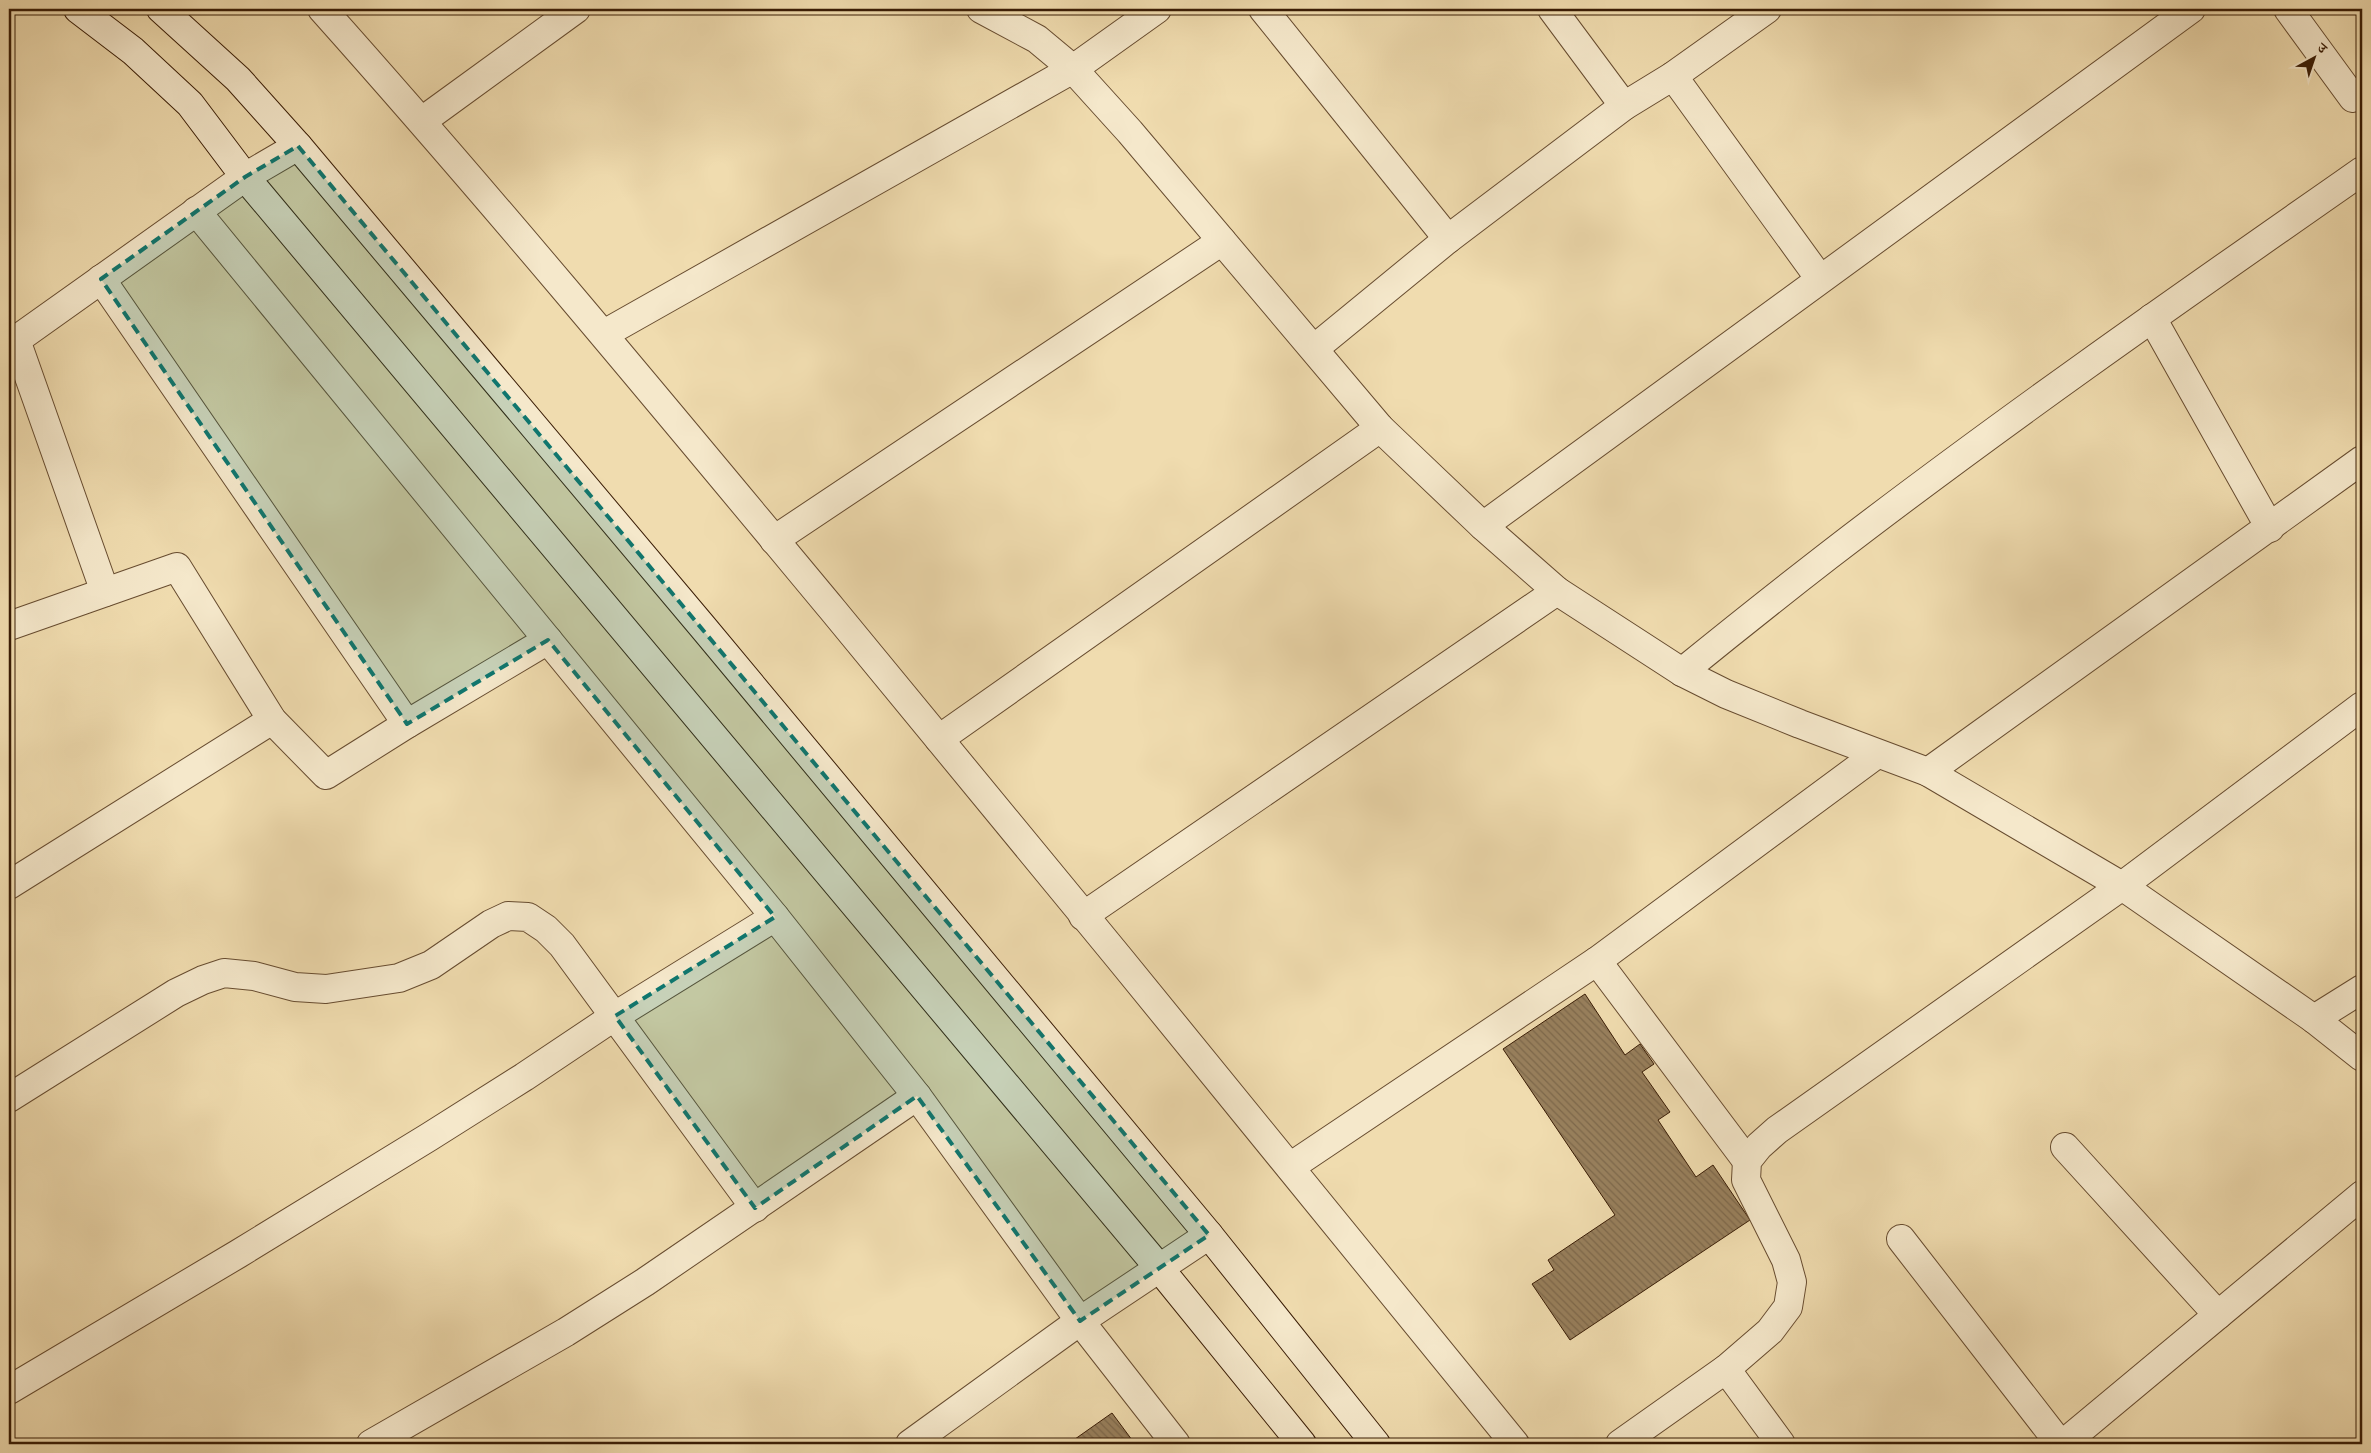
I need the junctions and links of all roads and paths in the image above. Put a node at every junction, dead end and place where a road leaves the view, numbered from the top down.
1 (78, 9) edge
2 (161, 9) edge
3 (322, 9) edge
4 (576, 9) edge
5 (981, 9) edge
6 (1157, 9) edge
7 (1263, 9) edge
8 (1552, 9) edge
9 (1767, 9) edge
10 (2191, 9) edge
11 (2288, 9) edge
12 (1072, 69) junction
13 (1673, 76) junction
14 (2353, 98) dead end
15 (1624, 106) junction
16 (422, 121) junction
17 (298, 146) junction
18 (2362, 170) edge
19 (245, 176) junction
20 (196, 212) junction
21 (1448, 239) junction
22 (1222, 241) junction
23 (101, 279) junction
24 (1820, 279) junction
25 (2152, 318) junction
26 (604, 334) junction
27 (12, 341) edge
28 (1315, 348) junction
29 (1380, 428) junction
30 (2362, 460) edge
31 (1483, 526) junction
32 (2270, 528) junction
33 (774, 540) junction
34 (1556, 591) junction
35 (106, 592) junction
36 (9, 626) edge
37 (548, 640) junction
38 (1682, 672) junction
39 (2362, 706) edge
40 (272, 720) junction
41 (407, 724) junction
42 (939, 739) junction
43 (1877, 754) junction
44 (1928, 772) junction
45 (9, 885) edge
46 (2122, 886) junction
47 (1083, 916) junction
48 (775, 917) junction
49 (1597, 961) junction
50 (2362, 989) edge
51 (614, 1016) junction
52 (2314, 1019) junction
53 (2362, 1057) edge
54 (917, 1096) junction
55 (9, 1097) edge
56 (2065, 1146) dead end
57 (1747, 1161) junction
58 (1290, 1166) junction
59 (2362, 1195) edge
60 (755, 1208) junction
61 (1209, 1235) junction
62 (1901, 1239) dead end
63 (1160, 1270) junction
64 (2218, 1315) junction
65 (1080, 1321) junction
66 (1726, 1369) junction
67 (9, 1390) edge
68 (371, 1444) edge
69 (910, 1444) edge
70 (1176, 1444) edge
71 (1302, 1444) edge
72 (1376, 1444) edge
73 (1515, 1444) edge
74 (1620, 1444) edge
75 (1781, 1444) edge
76 (2062, 1444) edge

1 - 19 street
2 - 17 street
3 - 16 street
4 - 16 street
5 - 12 street
6 - 12 street
7 - 21 street
8 - 15 street
9 - 13 street
10 - 24 street
11 - 14 street
12 - 22 street
12 - 26 street
13 - 15 street
13 - 24 street
15 - 21 street
16 - 26 street
17 - 19 street
17 - 61 street
18 - 25 street
19 - 20 street
19 - 63 street
20 - 23 street
20 - 37 street
21 - 28 street
22 - 28 street
22 - 33 street
23 - 27 street
23 - 41 street
24 - 31 street
25 - 32 street
25 - 38 street
26 - 33 street
27 - 35 street
28 - 29 street
29 - 31 street
29 - 42 street
30 - 32 street
31 - 34 street
32 - 44 street
33 - 42 street
34 - 38 street
34 - 47 street
35 - 36 street
35 - 40 street
37 - 41 street
37 - 48 street
38 - 43 street
39 - 46 street
40 - 41 street
40 - 45 street
42 - 47 street
43 - 44 street
43 - 49 street
44 - 46 street
46 - 52 street
46 - 57 street
47 - 58 street
48 - 51 street
48 - 54 street
49 - 57 street
49 - 58 street
50 - 52 street
51 - 55 street
51 - 60 street
51 - 67 street
52 - 53 street
54 - 60 street
54 - 65 street
56 - 64 street
57 - 66 street
58 - 73 street
59 - 64 street
60 - 68 street
61 - 63 street
61 - 72 street
62 - 76 street
63 - 65 street
63 - 71 street
64 - 76 street
65 - 69 street
65 - 70 street
66 - 74 street
66 - 75 street

